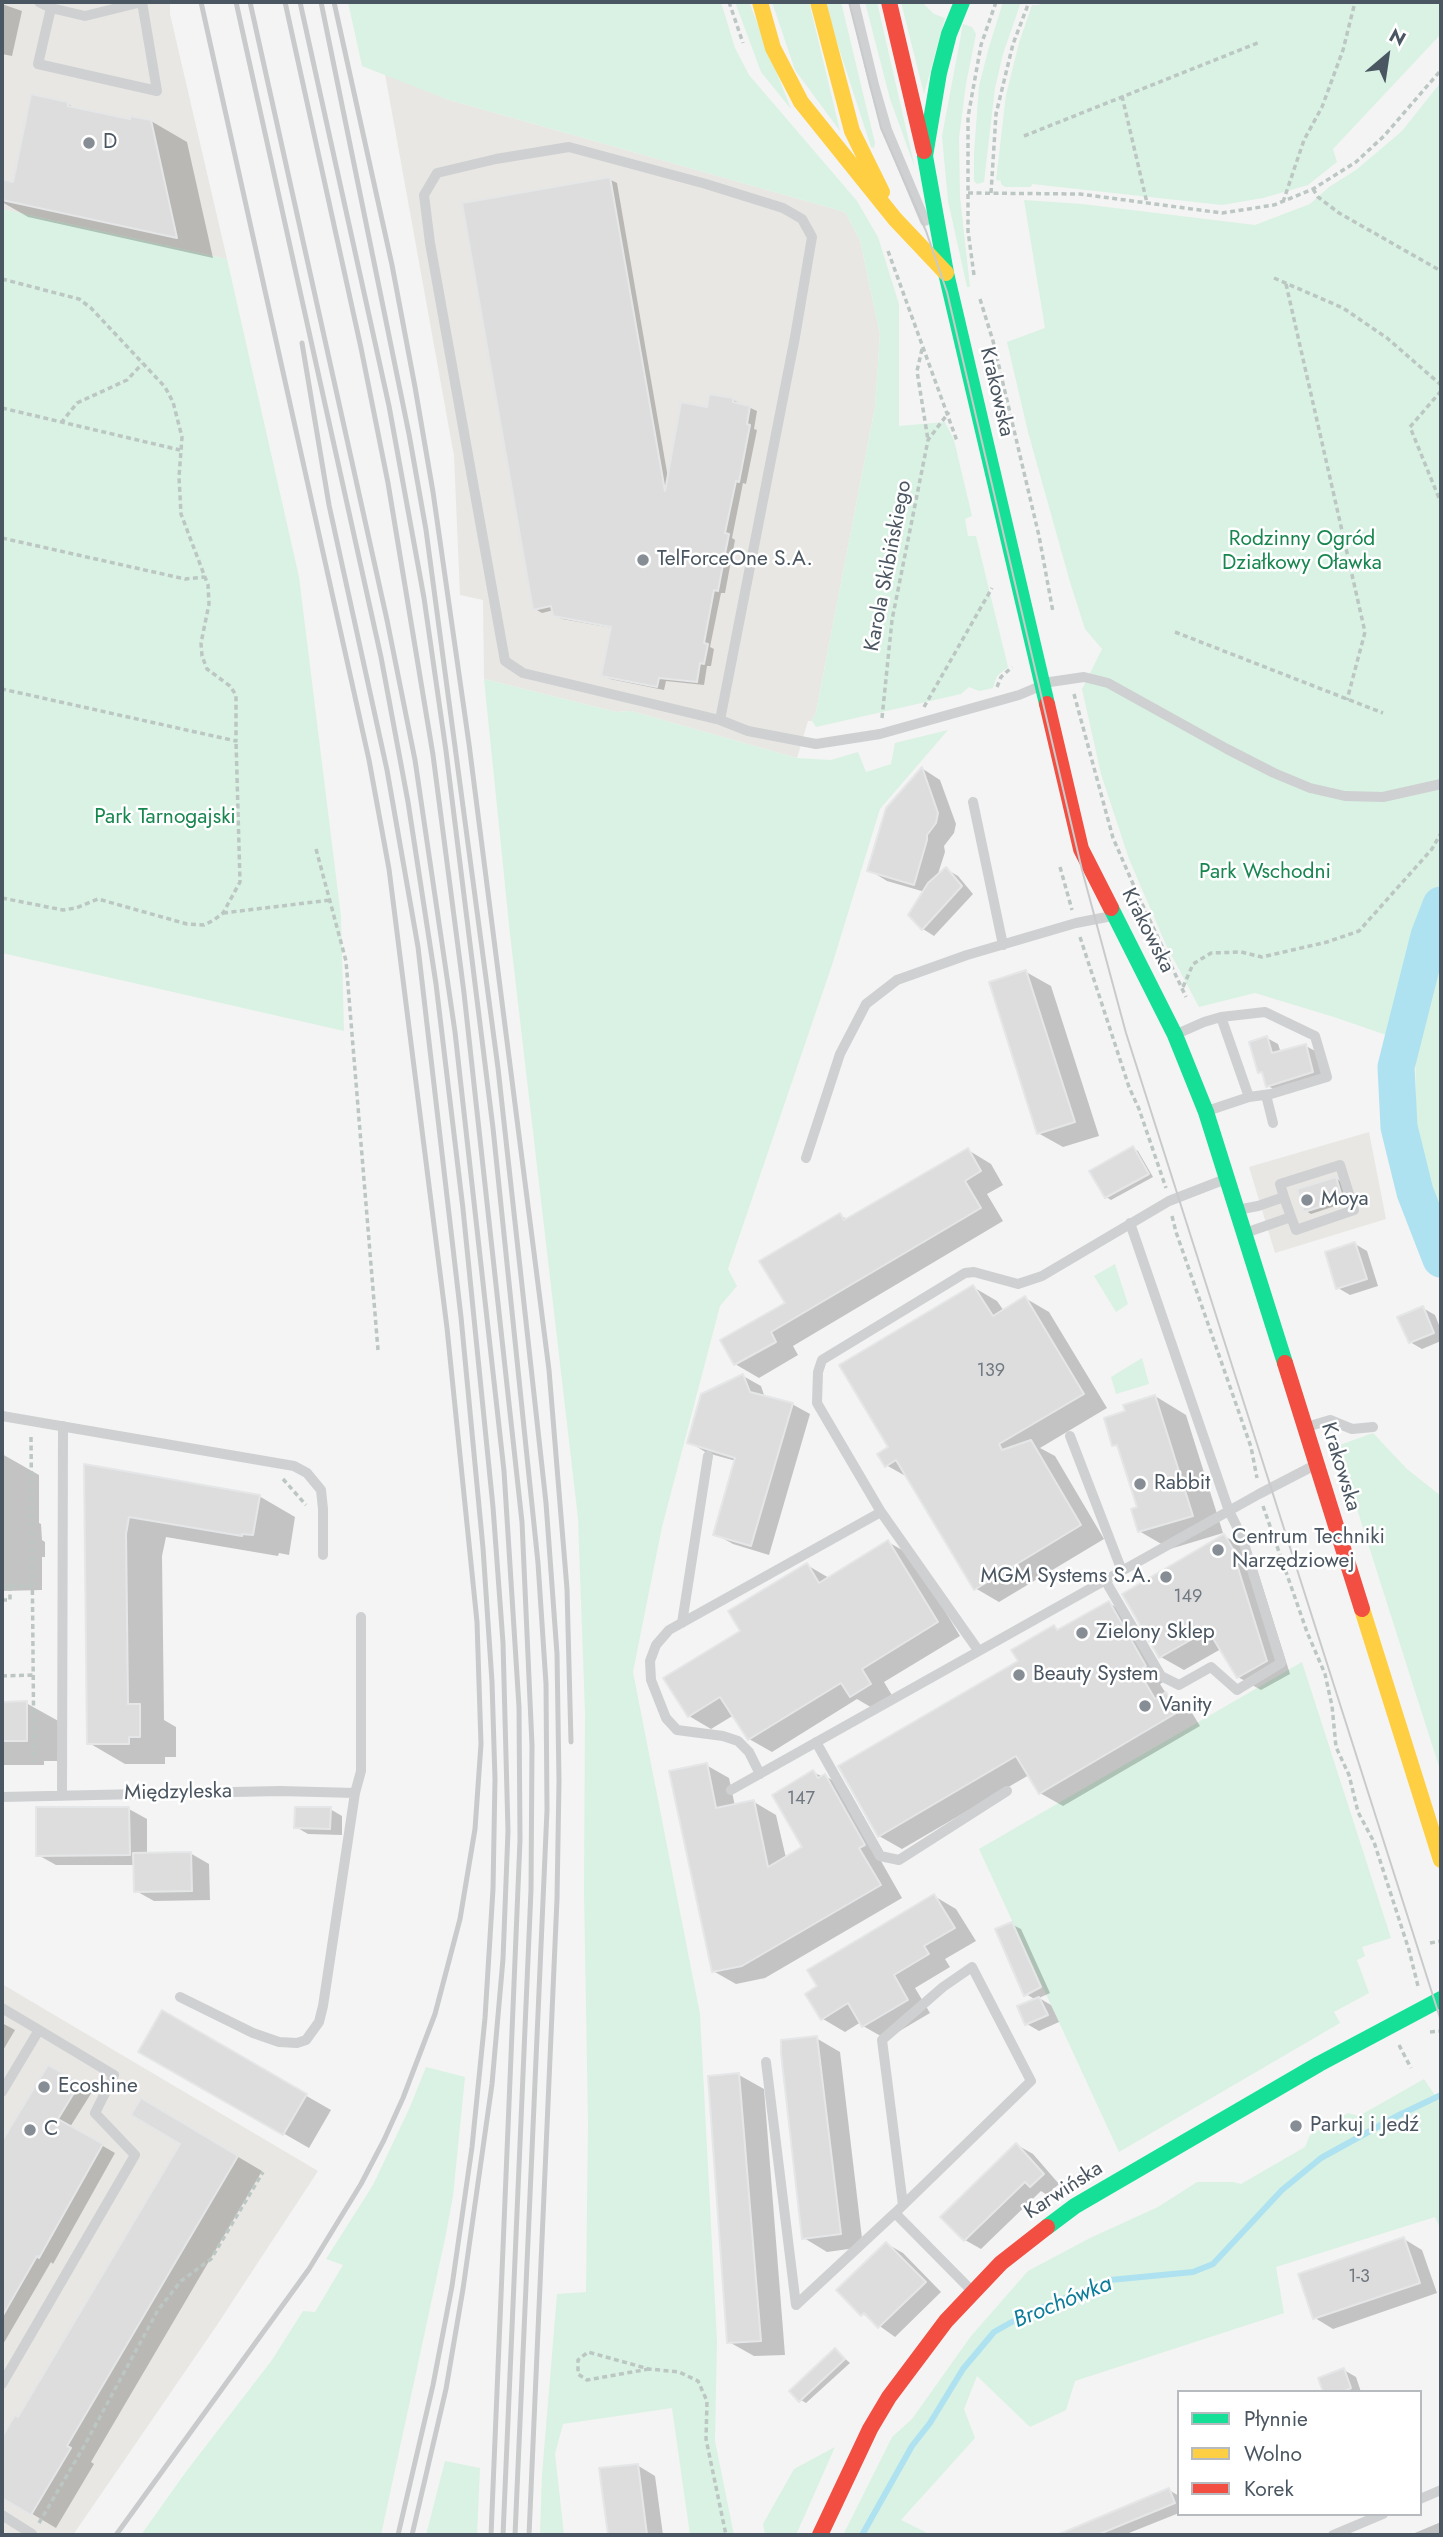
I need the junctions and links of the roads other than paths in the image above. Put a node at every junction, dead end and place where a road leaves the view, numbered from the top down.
1 (39, 2) edge
2 (760, 2) edge
3 (818, 2) edge
4 (854, 2) edge
5 (889, 2) edge
6 (962, 2) edge
7 (51, 8) junction
8 (925, 156) junction
9 (895, 219) junction
10 (946, 273) junction
11 (1043, 686) junction
12 (720, 720) junction
13 (1441, 784) edge
14 (973, 802) dead end
15 (1116, 915) junction
16 (1003, 945) junction
17 (1221, 1017) junction
18 (1175, 1035) junction
19 (1266, 1095) junction
20 (1249, 1097) junction
21 (1206, 1112) junction
22 (1273, 1124) dead end
23 (806, 1157) dead end
24 (1227, 1178) junction
25 (1284, 1197) junction
26 (1236, 1209) junction
27 (1291, 1217) junction
28 (1130, 1223) junction
29 (1244, 1233) junction
30 (2, 1416) edge
31 (63, 1426) junction
32 (1306, 1427) junction
33 (1373, 1427) dead end
34 (1070, 1436) dead end
35 (708, 1455) dead end
36 (1317, 1464) junction
37 (1229, 1511) junction
38 (881, 1512) junction
39 (323, 1555) dead end
40 (1122, 1571) junction
41 (1105, 1580) junction
42 (361, 1617) dead end
43 (682, 1623) junction
44 (978, 1650) junction
45 (816, 1742) junction
46 (760, 1774) junction
47 (731, 1790) dead end
48 (1007, 1791) dead end
49 (355, 1793) junction
50 (62, 1796) junction
51 (2, 1797) edge
52 (1441, 1860) edge
53 (180, 1997) dead end
54 (1441, 1999) edge
55 (2, 2008) edge
56 (39, 2030) junction
57 (766, 2062) dead end
58 (2, 2092) edge
59 (899, 2209) junction
60 (972, 2291) junction
61 (2, 2384) edge
62 (1441, 2490) edge
63 (1422, 2498) edge
64 (2, 2515) edge
65 (1378, 2516) edge
66 (32, 2534) edge
67 (820, 2535) edge
68 (1333, 2535) edge

1 - 7 lane
2 - 9 main road
3 - 9 main road
4 - 10 lane
5 - 8 main road, Krakowska
6 - 8 main road
7 - 7 lane
8 - 10 main road, Krakowska
9 - 10 main road
10 - 11 main road, Krakowska
11 - 12 lane
11 - 13 lane
11 - 15 main road, Krakowska
12 - 12 lane
14 - 16 lane
15 - 16 lane
15 - 18 main road, Krakowska
16 - 23 lane
17 - 18 lane
17 - 19 lane
17 - 20 lane
18 - 21 main road, Krakowska
19 - 20 lane
19 - 22 lane
20 - 21 lane
21 - 24 main road, Krakowska
24 - 26 main road, Krakowska
24 - 28 lane
25 - 26 lane
25 - 27 lane
25 - 27 lane
26 - 29 main road, Krakowska
27 - 29 lane
28 - 37 lane
28 - 38 lane
29 - 32 main road, Krakowska
30 - 31 lane
31 - 39 lane
31 - 50 lane
32 - 33 lane
32 - 36 main road, Krakowska
34 - 40 lane
35 - 43 lane
36 - 37 lane
36 - 52 main road, Krakowska
37 - 40 lane
37 - 41 lane
38 - 43 lane
38 - 44 lane
40 - 41 lane
41 - 44 lane
42 - 49 lane
43 - 46 lane
44 - 45 lane
45 - 46 lane
45 - 48 lane
46 - 47 lane
49 - 50 lane, Międzyleska
49 - 53 lane
50 - 51 lane, Międzyleska
54 - 60 main road, Karwińska
55 - 56 lane
56 - 58 lane
56 - 61 lane
57 - 59 lane
59 - 59 lane
59 - 60 lane
60 - 67 main road, Karwińska
62 - 63 lane
64 - 66 lane
65 - 68 lane

